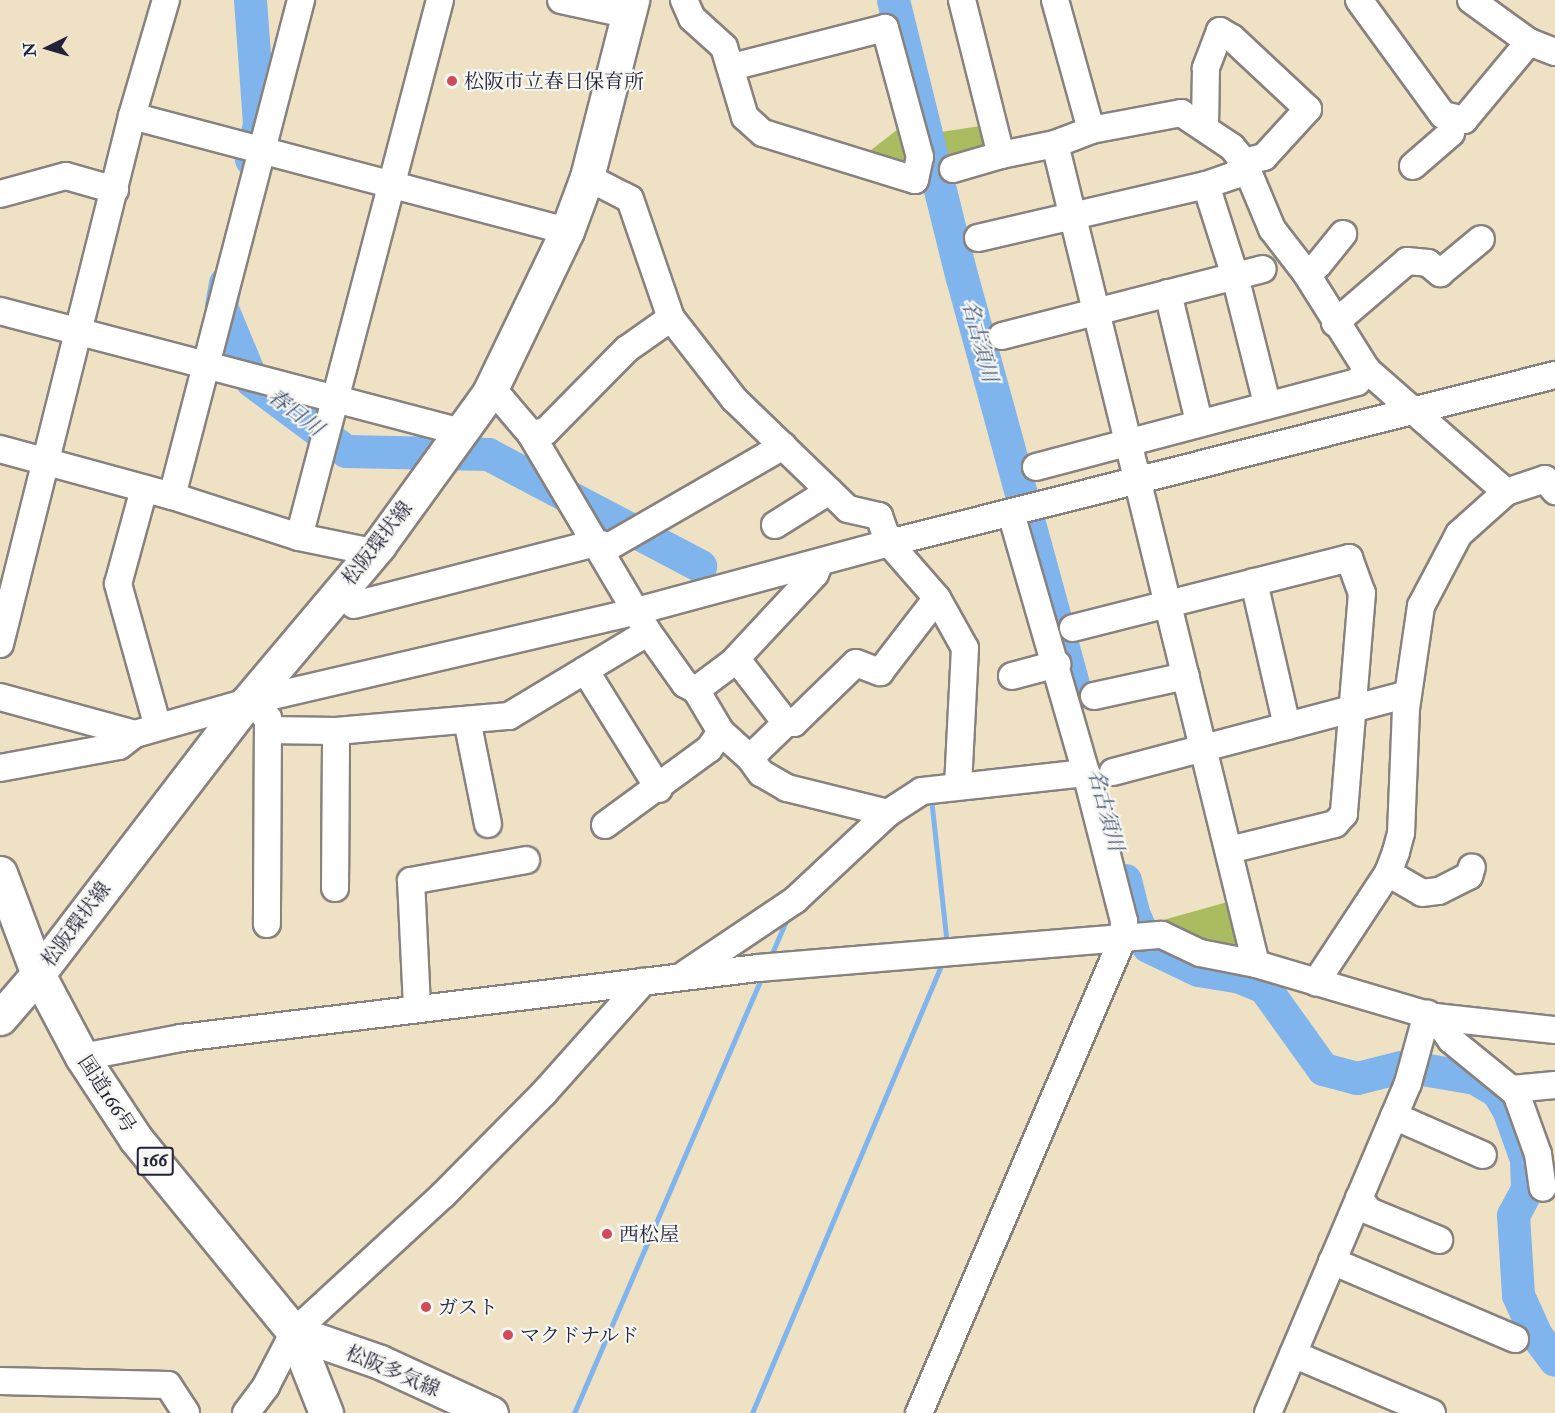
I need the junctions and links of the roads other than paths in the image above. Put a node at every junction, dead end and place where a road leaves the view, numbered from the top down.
1 (166, 0) edge
2 (301, 0) edge
3 (440, 0) edge
4 (561, 0) edge
5 (684, 0) edge
6 (962, 0) edge
7 (1055, 0) edge
8 (1359, 0) edge
9 (1471, 0) edge
10 (631, 8) edge
11 (1529, 42) junction
12 (1555, 52) edge
13 (732, 66) junction
14 (132, 116) junction
15 (1454, 118) junction
16 (1205, 126) junction
17 (1091, 130) junction
18 (1055, 144) junction
19 (262, 148) junction
20 (1001, 155) junction
21 (1244, 162) junction
22 (1413, 166) dead end
23 (953, 169) dead end
24 (587, 177) junction
25 (391, 183) junction
26 (1206, 185) junction
27 (115, 190) junction
28 (0, 194) edge
29 (1071, 215) junction
30 (567, 231) junction
31 (1344, 234) dead end
32 (978, 238) dead end
33 (1481, 239) dead end
34 (1263, 269) dead end
35 (1306, 273) junction
36 (1235, 276) junction
37 (1168, 293) junction
38 (0, 311) edge
39 (1098, 312) junction
40 (671, 318) junction
41 (1335, 323) junction
42 (80, 331) junction
43 (1002, 336) dead end
44 (208, 364) junction
45 (1367, 370) junction
46 (1555, 375) edge
47 (489, 393) junction
48 (333, 401) junction
49 (1267, 403) junction
50 (1411, 413) junction
51 (1200, 422) junction
52 (460, 432) junction
53 (531, 434) junction
54 (1130, 441) junction
55 (783, 446) junction
56 (0, 448) edge
57 (47, 462) junction
58 (1036, 467) dead end
59 (1552, 480) edge
60 (1139, 481) junction
61 (144, 489) junction
62 (829, 490) junction
63 (1506, 492) junction
64 (172, 496) junction
65 (1012, 513) junction
66 (775, 525) dead end
67 (299, 537) junction
68 (595, 543) junction
69 (890, 543) junction
70 (373, 552) junction
71 (820, 562) junction
72 (1254, 582) junction
73 (937, 598) junction
74 (1168, 602) junction
75 (354, 605) dead end
76 (643, 622) junction
77 (1073, 628) dead end
78 (0, 644) edge
79 (732, 663) junction
80 (1057, 664) junction
81 (585, 670) junction
82 (1012, 676) dead end
83 (1186, 676) junction
84 (696, 690) junction
85 (1408, 694) junction
86 (1094, 696) dead end
87 (0, 697) edge
88 (247, 702) junction
89 (1350, 711) junction
90 (467, 720) junction
91 (786, 723) junction
92 (1287, 726) junction
93 (146, 730) junction
94 (268, 730) junction
95 (336, 731) junction
96 (721, 732) junction
97 (1203, 747) junction
98 (750, 758) junction
99 (0, 768) edge
100 (1113, 772) dead end
101 (1086, 773) junction
102 (963, 785) junction
103 (659, 789) junction
104 (888, 813) junction
105 (488, 824) dead end
106 (605, 825) dead end
107 (1228, 850) junction
108 (526, 860) dead end
109 (1472, 867) dead end
110 (0, 873) edge
111 (1388, 873) junction
112 (335, 888) dead end
113 (267, 924) dead end
114 (1124, 938) junction
115 (1256, 964) junction
116 (38, 974) junction
117 (680, 978) junction
118 (643, 982) junction
119 (1316, 982) junction
120 (417, 1007) junction
121 (1431, 1015) junction
122 (0, 1018) edge
123 (1555, 1030) edge
124 (82, 1057) junction
125 (1555, 1085) edge
126 (1512, 1089) junction
127 (1394, 1116) junction
128 (1483, 1155) dead end
129 (1543, 1188) dead end
130 (1359, 1198) junction
131 (1439, 1240) dead end
132 (1332, 1261) junction
133 (294, 1332) junction
134 (1515, 1339) dead end
135 (1293, 1354) junction
136 (0, 1381) edge
137 (186, 1413) edge
138 (246, 1413) edge
139 (326, 1413) edge
140 (491, 1413) edge
141 (919, 1413) edge
142 (1268, 1413) edge
143 (1432, 1413) edge

1 - 14 street
2 - 19 street
3 - 25 street
4 - 10 street
5 - 13 street
6 - 20 street
7 - 17 street
8 - 15 street
9 - 11 street
10 - 24 main road, 松阪環状線
11 - 12 street
11 - 15 street
13 - 13 street
14 - 19 street
14 - 27 street
15 - 22 street
16 - 17 street
16 - 21 street
16 - 21 street
17 - 18 street
18 - 20 street
18 - 29 street
19 - 25 street
19 - 44 street
20 - 23 street
21 - 26 street
21 - 35 street
24 - 30 main road, 松阪環状線
24 - 40 street
25 - 30 street
25 - 48 street
26 - 29 street
26 - 36 street
27 - 28 street
27 - 42 street
29 - 32 street
29 - 39 street
30 - 47 main road, 松阪環状線
31 - 35 street
33 - 41 street
34 - 36 street
35 - 41 street
36 - 37 street
36 - 49 street
37 - 39 street
37 - 51 street
38 - 42 street
39 - 43 street
39 - 54 street
40 - 53 street
40 - 55 street
41 - 45 street
42 - 44 street
42 - 57 street
44 - 48 street
44 - 64 street
45 - 49 street
45 - 50 street
46 - 50 street
47 - 52 main road, 松阪環状線
47 - 53 street
48 - 52 street
48 - 67 street
49 - 51 street
50 - 60 street
50 - 63 street
51 - 54 street
52 - 70 main road, 松阪環状線
53 - 68 street
54 - 58 street
54 - 60 street
55 - 62 street
55 - 68 street
56 - 57 street
57 - 61 street
57 - 78 street
59 - 63 street
60 - 65 street
60 - 74 street
61 - 64 street
61 - 93 street
62 - 66 street
62 - 69 street
63 - 85 street
64 - 67 street
65 - 69 street
65 - 80 street
67 - 70 street
68 - 75 street
68 - 76 street
69 - 71 street
69 - 73 street
70 - 88 main road, 松阪環状線
71 - 76 street
71 - 79 street
72 - 74 street
72 - 89 street
72 - 92 street
73 - 91 street
73 - 102 street
74 - 77 street
74 - 83 street
76 - 81 street
76 - 84 street
76 - 88 street
79 - 84 street
79 - 91 street
80 - 82 street
80 - 101 street
81 - 90 street
81 - 103 street
83 - 86 street
83 - 97 street
84 - 96 street
85 - 89 street
85 - 111 street
87 - 93 street
88 - 93 street
88 - 94 street
88 - 116 main road, 松阪環状線
89 - 92 street
89 - 107 street
90 - 95 street
90 - 105 street
91 - 98 street
92 - 97 street
93 - 99 street
94 - 95 street
94 - 113 street
95 - 112 street
96 - 98 street
96 - 103 street
97 - 100 street
97 - 107 street
98 - 104 street
101 - 102 street
101 - 114 street
102 - 104 street
103 - 106 street
104 - 117 street
107 - 115 street
108 - 120 street
109 - 111 street
110 - 116 main road, 国道166号 / 166
111 - 119 street
114 - 115 street
114 - 117 street
114 - 141 street
115 - 119 street
116 - 122 main road, 松阪環状線
116 - 124 main road, 国道166号 / 166
117 - 118 street
118 - 120 street
118 - 133 street
119 - 121 street
120 - 124 street
121 - 123 street
121 - 126 street
121 - 127 street
124 - 133 main road, 国道166号 / 166
125 - 126 street
126 - 129 street
127 - 128 street
127 - 130 street
130 - 131 street
130 - 132 street
132 - 134 street
132 - 135 street
133 - 138 street
133 - 139 main road, 国道166号 / 166
133 - 140 main road, 松阪多気線
135 - 142 street
135 - 143 street
136 - 137 street

